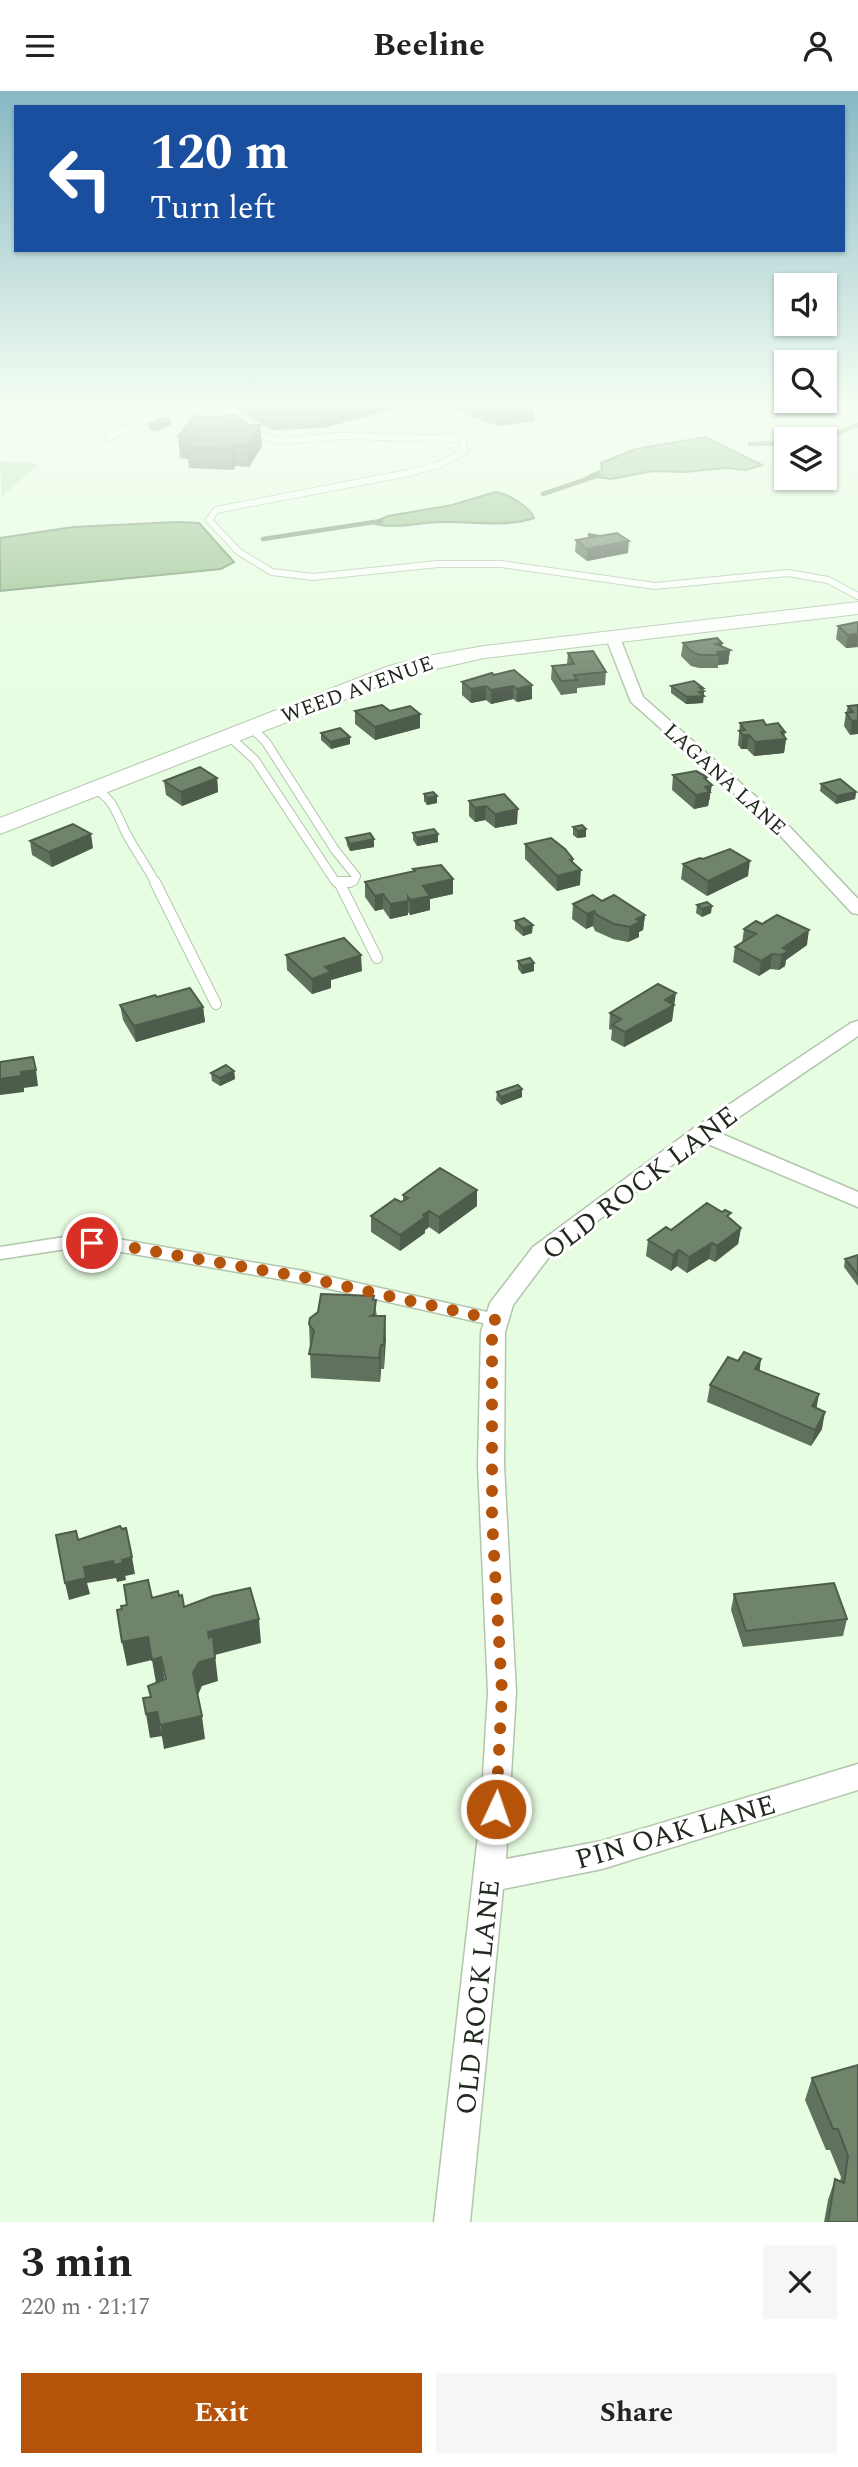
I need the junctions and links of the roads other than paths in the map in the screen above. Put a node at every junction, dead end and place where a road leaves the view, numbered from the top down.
1 (243, 503) edge
2 (858, 596) edge
3 (858, 608) edge
4 (613, 638) junction
5 (251, 727) junction
6 (229, 736) junction
7 (94, 788) junction
8 (0, 827) edge
9 (340, 884) junction
10 (858, 909) edge
11 (377, 958) dead end
12 (216, 1004) dead end
13 (858, 1027) edge
14 (701, 1133) junction
15 (858, 1200) edge
16 (0, 1253) edge
17 (496, 1320) junction
18 (858, 1777) edge
19 (491, 1877) junction
20 (452, 2222) edge

1 - 2 lane
3 - 4 main road, WEED AVENUE
4 - 5 main road, WEED AVENUE
4 - 10 street, LAGANA LANE
5 - 6 main road, WEED AVENUE
5 - 9 lane
6 - 7 main road, WEED AVENUE
6 - 9 lane
7 - 8 main road, WEED AVENUE
7 - 12 lane
9 - 11 lane
13 - 14 street, OLD ROCK LANE
14 - 15 street
14 - 17 street, OLD ROCK LANE
16 - 17 lane
17 - 19 street, OLD ROCK LANE
18 - 19 street, PIN OAK LANE
19 - 20 street, OLD ROCK LANE

